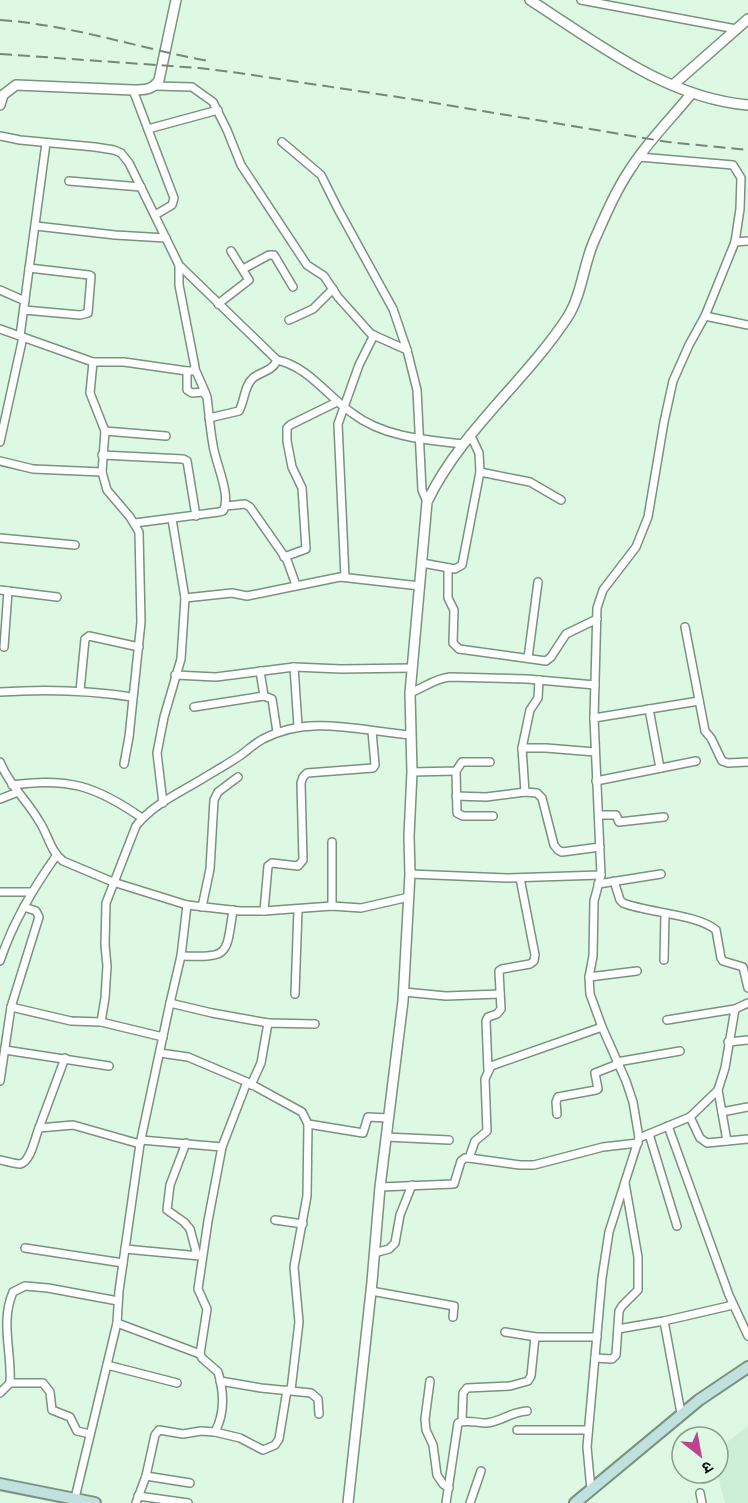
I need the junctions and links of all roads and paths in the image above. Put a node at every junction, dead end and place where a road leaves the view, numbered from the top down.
1 (176, 0) edge
2 (530, 0) edge
3 (580, 0) edge
4 (618, 4) edge
5 (748, 19) edge
6 (736, 29) junction
7 (674, 85) junction
8 (155, 86) junction
9 (133, 90) junction
10 (692, 94) junction
11 (0, 105) edge
12 (748, 105) edge
13 (218, 110) junction
14 (148, 129) junction
15 (0, 136) edge
16 (282, 142) dead end
17 (46, 143) junction
18 (639, 157) junction
19 (69, 181) dead end
20 (141, 188) junction
21 (155, 216) junction
22 (36, 226) junction
23 (165, 238) junction
24 (748, 241) edge
25 (735, 242) junction
26 (231, 251) dead end
27 (179, 265) junction
28 (29, 268) junction
29 (243, 269) junction
30 (293, 287) dead end
31 (333, 289) junction
32 (0, 290) edge
33 (218, 304) junction
34 (24, 305) junction
35 (705, 316) junction
36 (289, 320) dead end
37 (748, 325) edge
38 (0, 329) edge
39 (374, 336) junction
40 (21, 337) junction
41 (407, 350) junction
42 (277, 360) junction
43 (93, 362) junction
44 (195, 369) junction
45 (187, 372) junction
46 (206, 394) junction
47 (340, 404) junction
48 (209, 418) junction
49 (105, 431) junction
50 (1, 432) edge
51 (470, 434) junction
52 (166, 436) dead end
53 (419, 439) junction
54 (0, 442) edge
55 (463, 444) junction
56 (102, 455) junction
57 (0, 461) edge
58 (102, 472) junction
59 (480, 472) junction
60 (561, 500) dead end
61 (427, 502) junction
62 (226, 506) junction
63 (196, 516) junction
64 (172, 519) junction
65 (135, 524) junction
66 (0, 538) edge
67 (75, 545) dead end
68 (284, 557) junction
69 (422, 563) junction
70 (448, 568) junction
71 (345, 577) junction
72 (538, 582) dead end
73 (296, 585) junction
74 (420, 586) junction
75 (4, 591) edge
76 (57, 597) dead end
77 (185, 598) junction
78 (597, 619) junction
79 (685, 627) dead end
80 (4, 647) dead end
81 (139, 647) junction
82 (528, 658) junction
83 (294, 667) junction
84 (412, 668) junction
85 (260, 671) junction
86 (176, 675) junction
87 (539, 680) junction
88 (595, 685) junction
89 (80, 691) junction
90 (0, 692) edge
91 (410, 693) junction
92 (264, 696) junction
93 (132, 697) junction
94 (699, 701) junction
95 (194, 707) dead end
96 (649, 709) junction
97 (594, 718) junction
98 (298, 726) junction
99 (372, 731) junction
100 (277, 732) junction
101 (411, 735) junction
102 (522, 748) junction
103 (595, 752) junction
104 (696, 761) dead end
105 (0, 762) edge
106 (490, 762) dead end
107 (748, 762) edge
108 (124, 764) dead end
109 (660, 768) junction
110 (456, 771) junction
111 (412, 772) junction
112 (238, 777) dead end
113 (596, 781) junction
114 (12, 785) junction
115 (18, 792) junction
116 (525, 792) junction
117 (456, 796) junction
118 (0, 799) edge
119 (163, 803) junction
120 (599, 815) junction
121 (493, 816) dead end
122 (664, 817) dead end
123 (142, 818) junction
124 (332, 842) dead end
125 (600, 847) junction
126 (56, 856) junction
127 (410, 874) junction
128 (661, 874) dead end
129 (601, 876) junction
130 (520, 878) junction
131 (614, 881) junction
132 (113, 882) junction
133 (598, 884) junction
134 (0, 892) edge
135 (32, 892) junction
136 (409, 897) junction
137 (187, 905) junction
138 (332, 906) junction
139 (24, 907) junction
140 (202, 907) junction
141 (298, 909) junction
142 (233, 910) junction
143 (264, 911) junction
144 (665, 914) junction
145 (181, 956) junction
146 (664, 960) dead end
147 (0, 961) edge
148 (746, 966) edge
149 (638, 971) dead end
150 (589, 977) junction
151 (748, 988) edge
152 (404, 992) junction
153 (295, 994) dead end
154 (500, 994) junction
155 (170, 1003) junction
156 (748, 1003) edge
157 (11, 1007) junction
158 (735, 1009) junction
159 (667, 1020) dead end
160 (101, 1022) junction
161 (268, 1023) junction
162 (315, 1024) dead end
163 (602, 1027) junction
164 (163, 1036) junction
165 (748, 1040) edge
166 (728, 1042) junction
167 (4, 1046) edge
168 (680, 1051) dead end
169 (160, 1053) junction
170 (65, 1058) junction
171 (618, 1063) junction
172 (109, 1066) dead end
173 (488, 1070) junction
174 (0, 1081) edge
175 (249, 1083) junction
176 (718, 1090) junction
177 (748, 1107) edge
178 (722, 1112) junction
179 (557, 1114) dead end
180 (690, 1117) junction
181 (388, 1118) junction
182 (308, 1124) junction
183 (668, 1126) junction
184 (39, 1128) junction
185 (649, 1134) junction
186 (386, 1137) junction
187 (748, 1139) edge
188 (449, 1140) dead end
189 (639, 1140) junction
190 (141, 1142) junction
191 (727, 1142) junction
192 (186, 1143) junction
193 (222, 1147) junction
194 (469, 1158) junction
195 (0, 1160) edge
196 (625, 1181) junction
197 (412, 1185) junction
198 (380, 1187) junction
199 (275, 1220) dead end
200 (303, 1224) junction
201 (677, 1226) dead end
202 (25, 1248) dead end
203 (125, 1249) junction
204 (374, 1252) junction
205 (200, 1256) junction
206 (123, 1263) junction
207 (371, 1292) junction
208 (118, 1301) junction
209 (733, 1305) junction
210 (453, 1317) dead end
211 (664, 1321) junction
212 (117, 1323) junction
213 (618, 1329) junction
214 (505, 1332) dead end
215 (748, 1336) edge
216 (535, 1337) junction
217 (597, 1337) junction
218 (200, 1354) junction
219 (595, 1358) junction
220 (107, 1365) junction
221 (748, 1367) edge
222 (220, 1381) junction
223 (430, 1381) dead end
224 (10, 1383) junction
225 (177, 1383) dead end
226 (289, 1390) junction
227 (0, 1393) edge
228 (527, 1411) dead end
229 (681, 1413) junction
230 (319, 1414) dead end
231 (462, 1421) junction
232 (517, 1430) dead end
233 (588, 1430) junction
234 (215, 1432) junction
235 (90, 1434) junction
236 (481, 1471) dead end
237 (146, 1476) junction
238 (0, 1484) edge
239 (190, 1484) dead end
240 (448, 1488) junction
241 (591, 1490) junction
242 (700, 1493) dead end
243 (80, 1500) edge
244 (137, 1500) edge
245 (95, 1503) edge
246 (188, 1503) edge
247 (348, 1503) edge
248 (446, 1503) edge
249 (470, 1503) edge
250 (575, 1503) edge
251 (702, 1503) edge

1 - 8 street
2 - 7 street
3 - 4 street
4 - 6 street
5 - 6 street
6 - 7 street
7 - 10 street
8 - 9 street
8 - 13 street
9 - 11 street
9 - 14 street
10 - 12 street
10 - 18 street
13 - 14 street
13 - 31 street
14 - 21 street
15 - 17 street
16 - 41 street
17 - 20 street
17 - 22 street
18 - 25 street
18 - 51 street
19 - 20 street
20 - 21 street
21 - 23 street
22 - 23 street
22 - 28 street
23 - 27 street
24 - 25 street
25 - 35 street
26 - 29 street
27 - 33 street
27 - 44 street
28 - 34 street
28 - 34 street
29 - 30 street
29 - 33 street
31 - 36 street
31 - 39 street
32 - 34 street
33 - 42 street
34 - 40 street
35 - 37 street
35 - 78 street
38 - 40 street
39 - 41 street
39 - 47 street
40 - 43 street
40 - 50 street
41 - 53 street
42 - 47 street
42 - 48 street
43 - 45 street
43 - 49 street
44 - 45 street
44 - 46 street
45 - 46 street
46 - 48 street
47 - 53 street
47 - 68 street
47 - 71 street
48 - 62 street
49 - 52 street
49 - 56 street
50 - 54 street
51 - 55 street
51 - 59 street
53 - 55 street
53 - 61 street
55 - 61 street
56 - 58 street
56 - 63 street
57 - 58 street
58 - 65 street
59 - 60 street
59 - 70 street
61 - 69 street
62 - 63 street
62 - 68 street
63 - 64 street
64 - 65 street
64 - 77 street
65 - 81 street
66 - 67 street
68 - 73 street
69 - 70 street
69 - 74 street
70 - 82 street
71 - 73 street
71 - 74 street
72 - 82 street
73 - 77 street
74 - 84 street
75 - 76 street
75 - 80 street
77 - 86 street
78 - 82 street
78 - 88 street
79 - 94 street
81 - 89 street
81 - 93 street
83 - 84 street
83 - 85 street
83 - 98 street
84 - 91 street
85 - 86 street
85 - 92 street
86 - 119 street
87 - 88 street
87 - 91 street
87 - 102 street
88 - 97 street
89 - 90 street
89 - 93 street
91 - 101 street
92 - 95 street
92 - 100 street
93 - 108 street
94 - 96 street
94 - 107 street
96 - 97 street
96 - 109 street
97 - 103 street
98 - 99 street
98 - 100 street
99 - 101 street
99 - 143 street
100 - 119 street
101 - 111 street
102 - 103 street
102 - 116 street
103 - 113 street
104 - 109 street
105 - 114 street
106 - 110 street
109 - 113 street
110 - 111 street
110 - 117 street
111 - 127 street
112 - 140 street
113 - 120 street
114 - 115 street
114 - 123 street
115 - 118 street
115 - 126 street
116 - 117 street
116 - 125 street
117 - 121 street
119 - 123 street
120 - 122 street
120 - 125 street
123 - 132 street
124 - 138 street
125 - 129 street
126 - 132 street
126 - 135 street
127 - 130 street
127 - 136 street
128 - 131 street
129 - 130 street
129 - 133 street
130 - 154 street
131 - 133 street
131 - 144 street
132 - 137 street
132 - 160 street
133 - 150 street
134 - 135 street
135 - 139 street
136 - 138 street
136 - 152 street
137 - 140 street
137 - 145 street
138 - 141 street
139 - 147 street
139 - 157 street
140 - 142 street
141 - 143 street
141 - 153 street
142 - 143 street
142 - 145 street
144 - 146 street
144 - 148 street
145 - 155 street
148 - 151 street
149 - 150 street
150 - 163 street
152 - 154 street
152 - 181 street
154 - 173 street
155 - 161 street
155 - 164 street
156 - 158 street
157 - 160 street
157 - 167 street
158 - 159 street
158 - 166 street
160 - 164 street
161 - 162 street
161 - 175 street
163 - 171 street
163 - 173 street
164 - 169 street
165 - 166 street
166 - 176 street
167 - 170 street
167 - 174 street
168 - 171 street
169 - 175 street
169 - 190 street
170 - 172 street
170 - 184 street
171 - 179 street
171 - 189 street
173 - 194 street
175 - 182 street
175 - 193 street
176 - 178 street
176 - 180 street
177 - 178 street
178 - 191 street
180 - 183 street
180 - 191 street
181 - 182 street
181 - 186 street
182 - 200 street
183 - 185 street
183 - 209 street
184 - 190 street
184 - 195 street
185 - 189 street
185 - 201 street
186 - 188 street
186 - 198 street
187 - 191 street
189 - 194 street
189 - 196 street
190 - 192 street
190 - 203 street
192 - 193 street
192 - 205 street
193 - 205 street
194 - 197 street
196 - 213 street
196 - 217 street
197 - 198 street
197 - 204 street
198 - 204 street
199 - 200 street
200 - 226 street
202 - 206 street
203 - 205 street
203 - 206 street
204 - 207 street
205 - 218 street
206 - 208 street
207 - 210 street
207 - 247 street
208 - 212 street
208 - 224 street
209 - 211 street
209 - 215 street
211 - 213 street
211 - 229 street
212 - 218 street
212 - 220 street
213 - 219 street
214 - 216 street
216 - 217 street
216 - 231 street
217 - 219 street
218 - 222 street
219 - 233 street
220 - 225 street
220 - 235 street
221 - 229 main road
222 - 226 street
222 - 234 street
223 - 240 street
224 - 227 street
224 - 235 street
226 - 230 street
226 - 234 street
228 - 231 street
229 - 241 main road
231 - 240 street
232 - 233 street
233 - 241 street
234 - 237 street
235 - 243 street
236 - 249 street
237 - 239 street
237 - 244 street
238 - 243 main road
240 - 248 street
241 - 250 main road
242 - 251 street
243 - 245 main road
244 - 246 street

